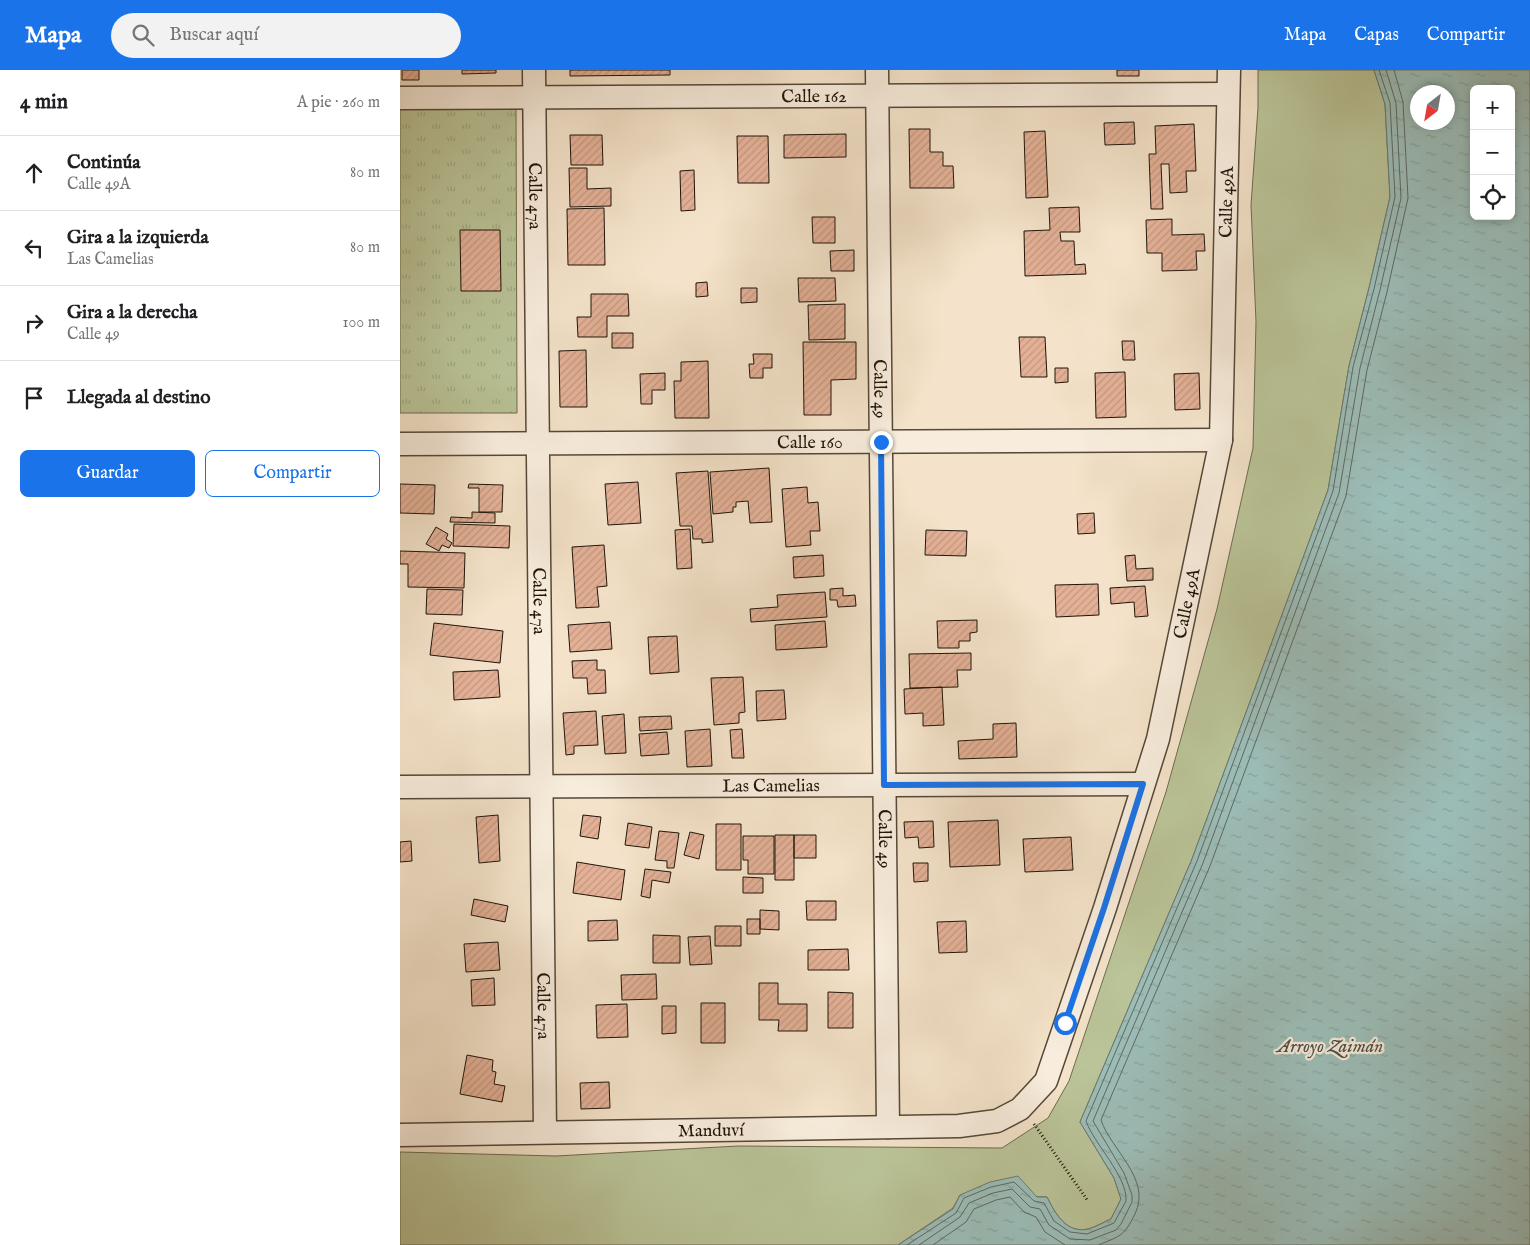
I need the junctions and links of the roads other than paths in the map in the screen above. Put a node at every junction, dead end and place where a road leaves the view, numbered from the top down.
1 (534, 70) edge
2 (877, 70) edge
3 (1228, 70) edge
4 (1228, 94) junction
5 (878, 96) junction
6 (400, 98) edge
7 (535, 98) junction
8 (1221, 440) junction
9 (881, 442) junction
10 (400, 444) edge
11 (538, 444) junction
12 (1143, 784) junction
13 (884, 785) junction
14 (400, 787) edge
15 (541, 787) junction
16 (1026, 1115) joint
17 (888, 1126) junction
18 (545, 1132) junction
19 (400, 1135) edge

1 - 7 street, Calle 47a
2 - 5 street, Calle 49
3 - 4 street, Calle 49A
4 - 5 street, Calle 162
4 - 8 street, Calle 49A
5 - 7 street, Calle 162
5 - 9 street, Calle 49
6 - 7 street, Calle 162
7 - 11 street, Calle 47a
8 - 9 street, Calle 160
8 - 12 street, Calle 49A
9 - 11 street, Calle 160
9 - 13 street, Calle 49
10 - 11 street, Calle 160
11 - 15 street, Calle 47a
12 - 13 street, Las Camelias
12 - 16 street, Calle 49A
13 - 15 street, Las Camelias
13 - 17 street, Calle 49
14 - 15 street, Las Camelias
15 - 18 street, Calle 47a
16 - 17 street, Manduví
17 - 18 street, Manduví
18 - 19 street, Manduví

